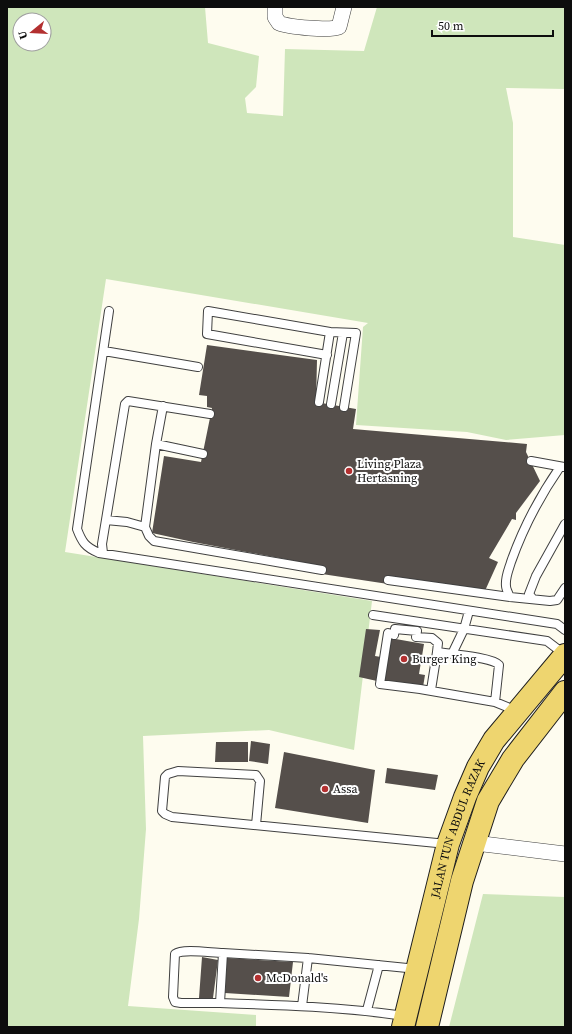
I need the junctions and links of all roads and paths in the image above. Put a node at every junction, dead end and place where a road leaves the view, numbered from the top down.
1 (275, 7) edge
2 (344, 7) edge
3 (109, 311) dead end
4 (330, 332) junction
5 (343, 333) junction
6 (104, 351) junction
7 (326, 355) junction
8 (198, 367) dead end
9 (163, 406) junction
10 (344, 407) dead end
11 (210, 414) dead end
12 (156, 444) junction
13 (203, 454) dead end
14 (531, 461) dead end
15 (563, 467) edge
16 (106, 520) junction
17 (565, 524) edge
18 (145, 527) junction
19 (103, 553) junction
20 (322, 570) dead end
21 (388, 580) dead end
22 (565, 588) edge
23 (510, 597) junction
24 (528, 597) junction
25 (469, 610) junction
26 (373, 615) dead end
27 (464, 629) junction
28 (565, 630) edge
29 (436, 652) junction
30 (452, 654) junction
31 (565, 655) edge
32 (431, 690) junction
33 (565, 692) edge
34 (495, 702) junction
35 (517, 712) junction
36 (256, 825) junction
37 (475, 843) junction
38 (448, 844) junction
39 (565, 854) edge
40 (223, 953) junction
41 (308, 958) junction
42 (379, 965) junction
43 (417, 969) junction
44 (220, 1003) junction
45 (302, 1006) junction
46 (367, 1010) junction
47 (404, 1022) edge
48 (427, 1027) edge

1 - 2 street
3 - 6 lane
4 - 5 lane
4 - 7 lane
4 - 7 lane
5 - 7 lane
5 - 10 lane
6 - 8 lane
6 - 19 lane
9 - 11 lane
9 - 12 lane
9 - 16 lane
12 - 13 lane
12 - 18 lane
14 - 15 lane
15 - 23 lane
16 - 18 lane
16 - 19 lane
17 - 24 lane
18 - 20 lane
19 - 25 lane
21 - 23 lane
22 - 24 lane
23 - 24 lane
25 - 27 lane
25 - 28 lane
26 - 27 lane
27 - 30 lane
27 - 31 lane
29 - 30 lane
29 - 32 lane
29 - 32 lane
30 - 34 lane
31 - 35 main road, JALAN TUN ABDUL RAZAK
32 - 34 lane
33 - 37 main road, JALAN TUN ABDUL RAZAK
34 - 35 lane
35 - 38 main road, JALAN TUN ABDUL RAZAK
36 - 36 lane
36 - 38 lane
37 - 39 street
37 - 48 main road, JALAN TUN ABDUL RAZAK
38 - 43 main road, JALAN TUN ABDUL RAZAK
40 - 41 lane
40 - 44 lane
40 - 44 lane
41 - 42 lane
41 - 45 lane
42 - 43 lane
42 - 46 lane
43 - 47 main road, JALAN TUN ABDUL RAZAK
44 - 45 lane
45 - 46 lane
46 - 47 lane

